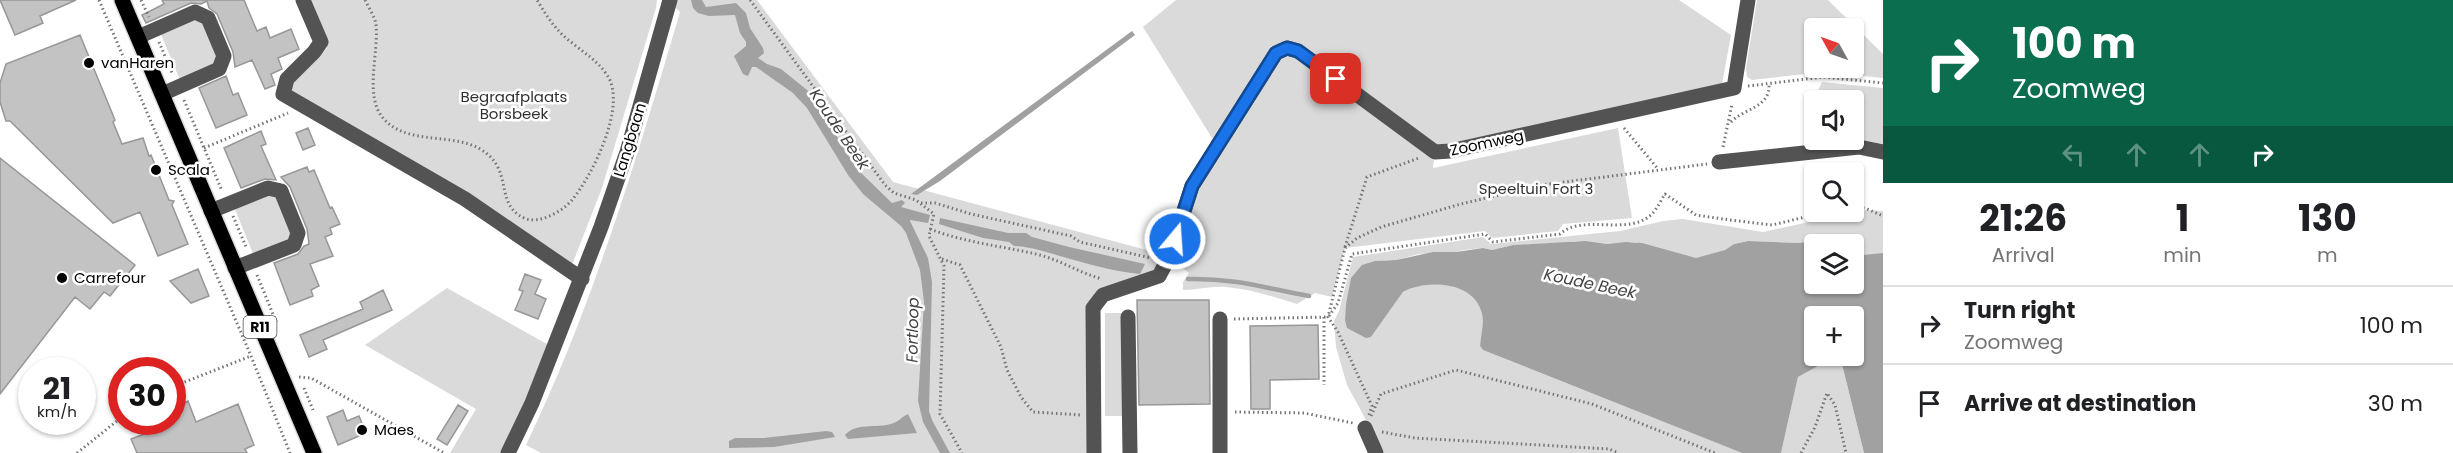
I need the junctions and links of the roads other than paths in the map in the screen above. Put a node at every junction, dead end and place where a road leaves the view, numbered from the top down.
1 (122, 0) edge
2 (303, 0) edge
3 (670, 0) edge
4 (1748, 0) edge
5 (138, 37) junction
6 (162, 94) junction
7 (1883, 152) edge
8 (1719, 162) road end
9 (211, 211) junction
10 (235, 268) junction
11 (582, 279) junction
12 (1128, 317) dead end
13 (1220, 319) road end
14 (1365, 428) road end
15 (512, 446) edge
16 (314, 453) edge
17 (1094, 453) edge
18 (1130, 453) edge
19 (1220, 453) edge
20 (1376, 453) edge

1 - 5 main road, R11
2 - 11 street
3 - 11 street, Langbaan
4 - 17 street, Zoomweg
5 - 6 main road, R11
5 - 6 street
6 - 9 main road, R11
7 - 8 street
9 - 10 main road, R11
9 - 10 street
10 - 16 main road, R11
11 - 15 street, Langbaan
12 - 18 street
13 - 19 street
14 - 20 street

